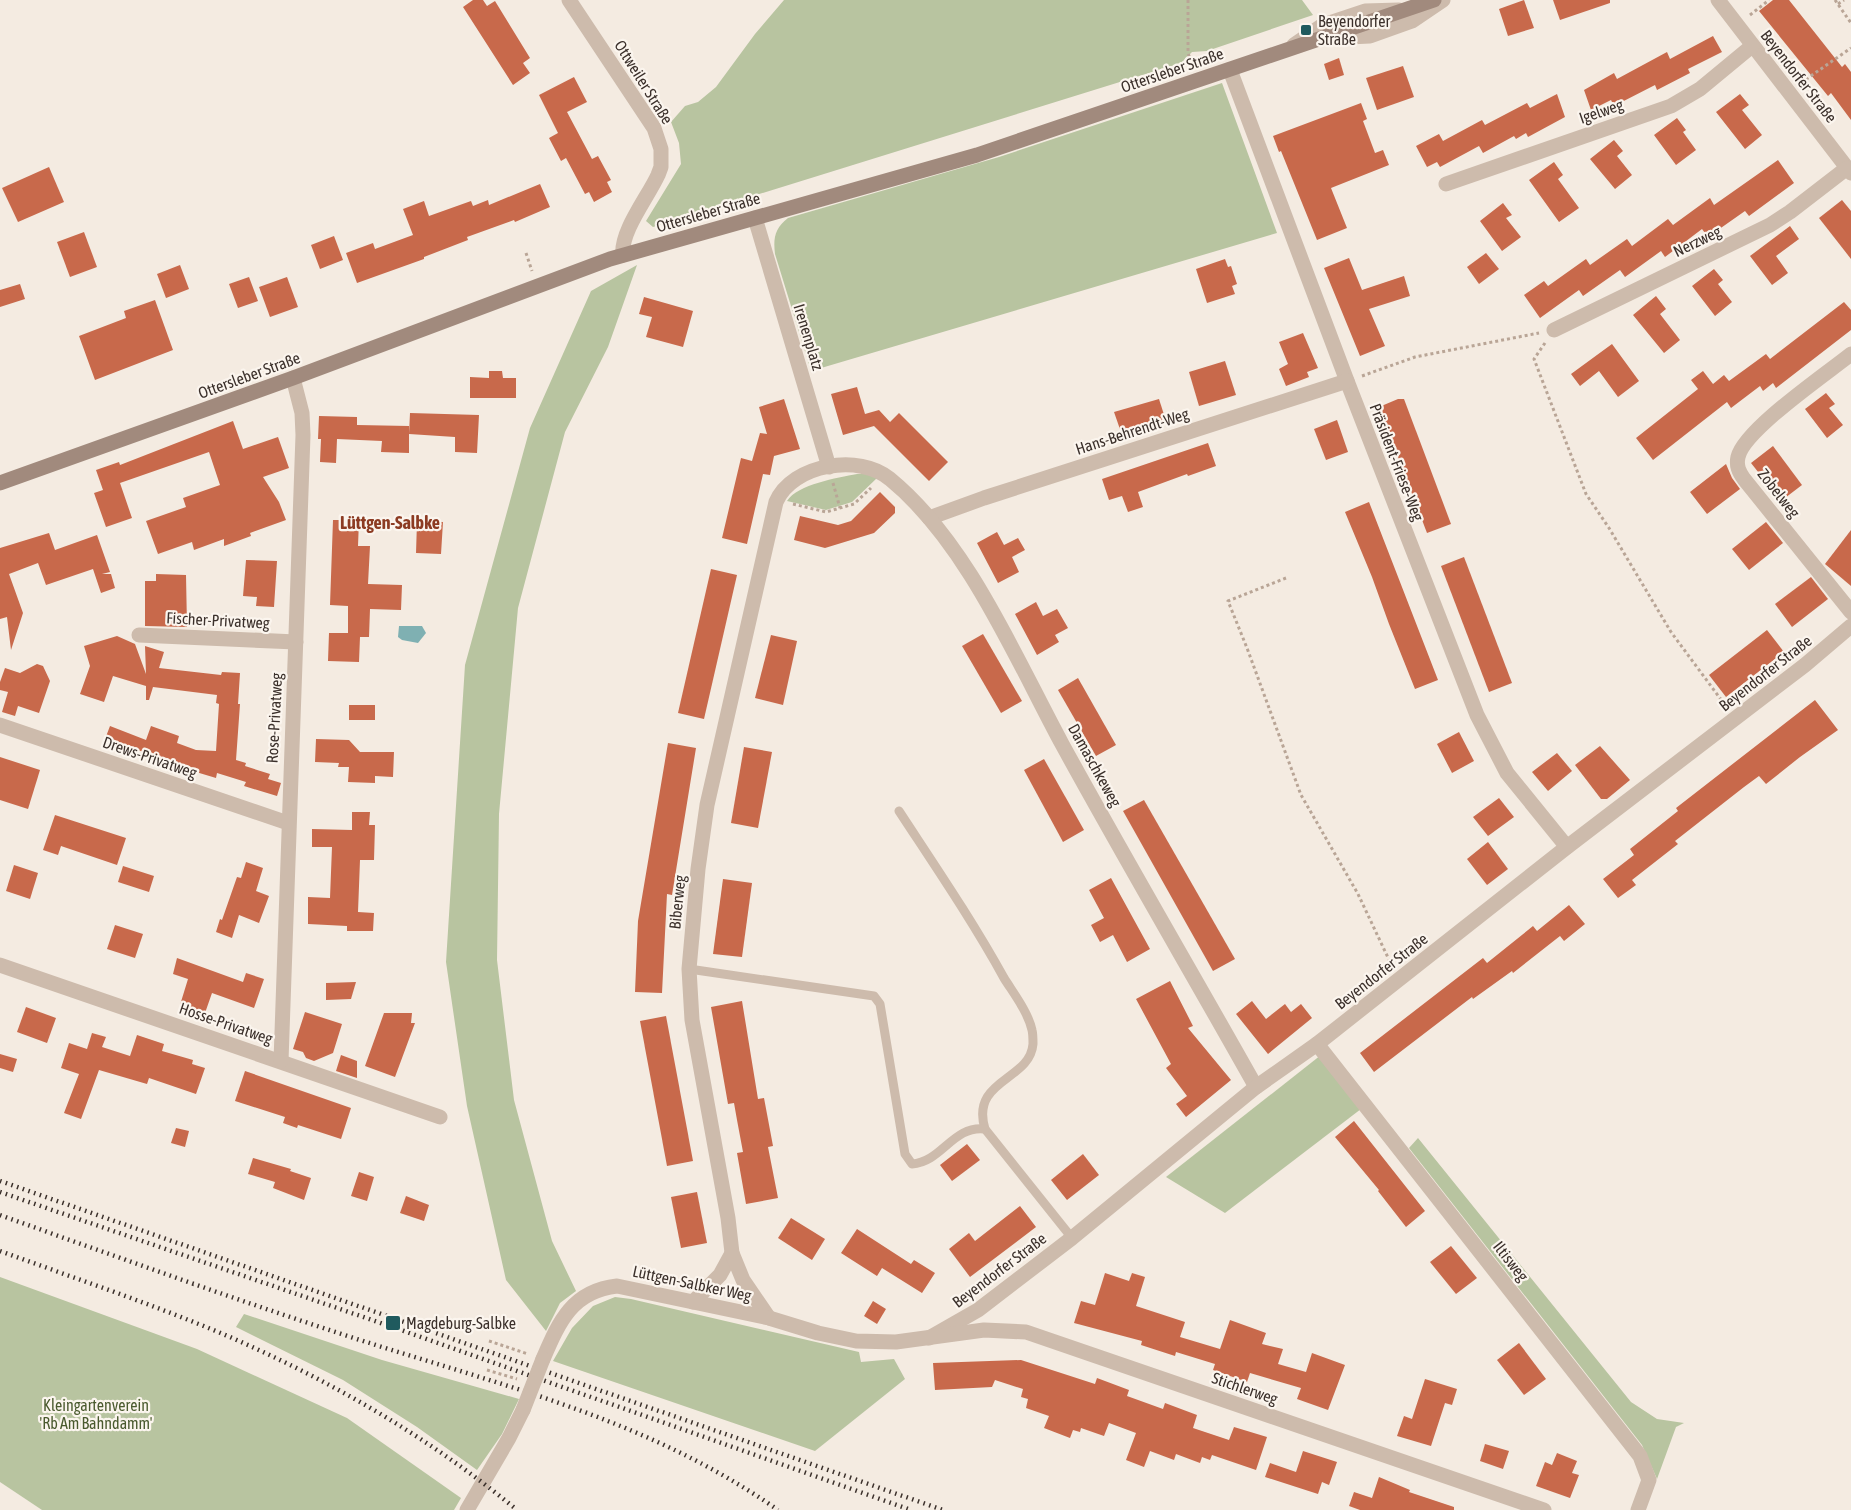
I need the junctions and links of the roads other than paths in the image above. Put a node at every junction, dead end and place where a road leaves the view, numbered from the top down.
1 (568, 0) edge
2 (1434, 0) edge
3 (1443, 0) edge
4 (1718, 0) edge
5 (1405, 10) junction
6 (1322, 38) junction
7 (1752, 46) junction
8 (1286, 51) junction
9 (1230, 70) junction
10 (1849, 170) edge
11 (1446, 184) dead end
12 (755, 218) junction
13 (623, 255) junction
14 (1554, 330) road end
15 (1851, 354) edge
16 (293, 378) junction
17 (1347, 381) junction
18 (828, 467) junction
19 (0, 483) edge
20 (929, 518) junction
21 (1851, 612) edge
22 (1851, 626) edge
23 (139, 635) dead end
24 (296, 642) junction
25 (0, 725) edge
26 (899, 811) dead end
27 (288, 822) junction
28 (1567, 847) junction
29 (0, 965) edge
30 (689, 969) junction
31 (1317, 1044) junction
32 (281, 1061) junction
33 (1256, 1087) junction
34 (440, 1117) dead end
35 (985, 1129) junction
36 (1072, 1238) junction
37 (732, 1254) junction
38 (693, 1302) junction
39 (769, 1318) junction
40 (929, 1338) junction
41 (467, 1510) edge
42 (1544, 1510) edge
43 (1638, 1510) edge

1 - 13 street, Ottweiler Straße
2 - 5 main road, Ottersleber Straße
3 - 6 street
4 - 7 street, Beyendorfer Straße
5 - 6 main road, Ottersleber Straße
5 - 8 street
6 - 8 main road, Ottersleber Straße
7 - 10 street, Beyendorfer Straße
7 - 11 street, Igelweg
8 - 9 main road, Ottersleber Straße
9 - 12 main road, Ottersleber Straße
9 - 17 street, Präsident-Friese-Weg
10 - 14 street, Nerzweg
12 - 13 main road, Ottersleber Straße
12 - 18 street, Irenenplatz
13 - 16 main road, Ottersleber Straße
15 - 21 street, Zobelweg
16 - 19 main road, Ottersleber Straße
16 - 24 street, Rose-Privatweg
17 - 20 street, Hans-Behrendt-Weg
17 - 28 street, Präsident-Friese-Weg
18 - 20 street, Damaschkeweg
18 - 30 street, Biberweg
20 - 33 street, Damaschkeweg
22 - 28 street, Beyendorfer Straße
23 - 24 street, Fischer-Privatweg
24 - 27 street, Rose-Privatweg
25 - 27 street, Drews-Privatweg
26 - 35 lane
27 - 32 street, Rose-Privatweg
28 - 31 street, Beyendorfer Straße
29 - 32 street, Hosse-Privatweg
30 - 35 lane
30 - 37 street, Biberweg
31 - 33 street, Beyendorfer Straße
31 - 43 street, Iltisweg
32 - 34 street, Hosse-Privatweg
33 - 36 street, Beyendorfer Straße
35 - 36 lane
36 - 40 street, Beyendorfer Straße
37 - 38 street
37 - 39 street, Biberweg
38 - 39 street, Lüttgen-Salbker Weg
38 - 41 street, Lüttgen-Salbker Weg, bridge
39 - 40 street, Lüttgen-Salbker Weg
40 - 42 street, Stichlerweg

